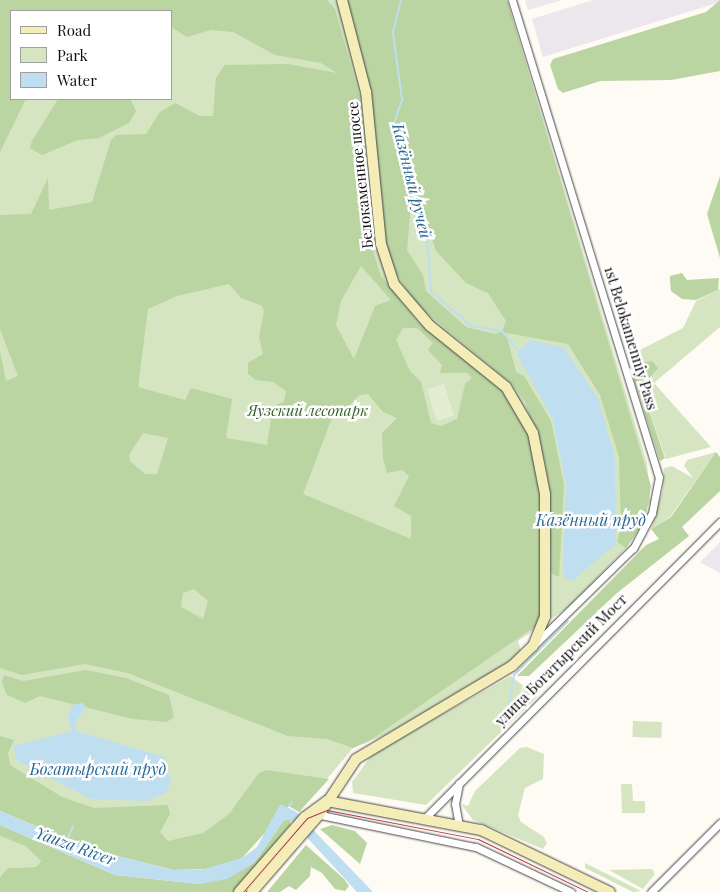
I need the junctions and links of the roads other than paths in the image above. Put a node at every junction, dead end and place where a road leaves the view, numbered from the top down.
1 (342, 0) edge
2 (512, 0) edge
3 (720, 522) edge
4 (533, 646) junction
5 (459, 782) junction
6 (327, 801) junction
7 (311, 817) junction
8 (423, 820) junction
9 (720, 823) edge
10 (459, 826) junction
11 (286, 845) junction
12 (239, 892) edge
13 (252, 892) edge
14 (572, 892) edge
15 (610, 892) edge
16 (651, 892) edge

1 - 4 street, Белокаменное шоссе
2 - 4 street, 1st Belokamenniy Pass
3 - 5 street, улица Богатырский Мост
4 - 6 street, улица Богатырский Мост
5 - 8 street, улица Богатырский Мост
5 - 10 street
6 - 7 street, улица Богатырский Мост
6 - 8 street
7 - 11 street, улица Богатырский Мост
7 - 14 street
8 - 10 street
9 - 16 street
10 - 15 street
11 - 12 street, улица Богатырский Мост
11 - 13 street, улица Богатырский Мост

